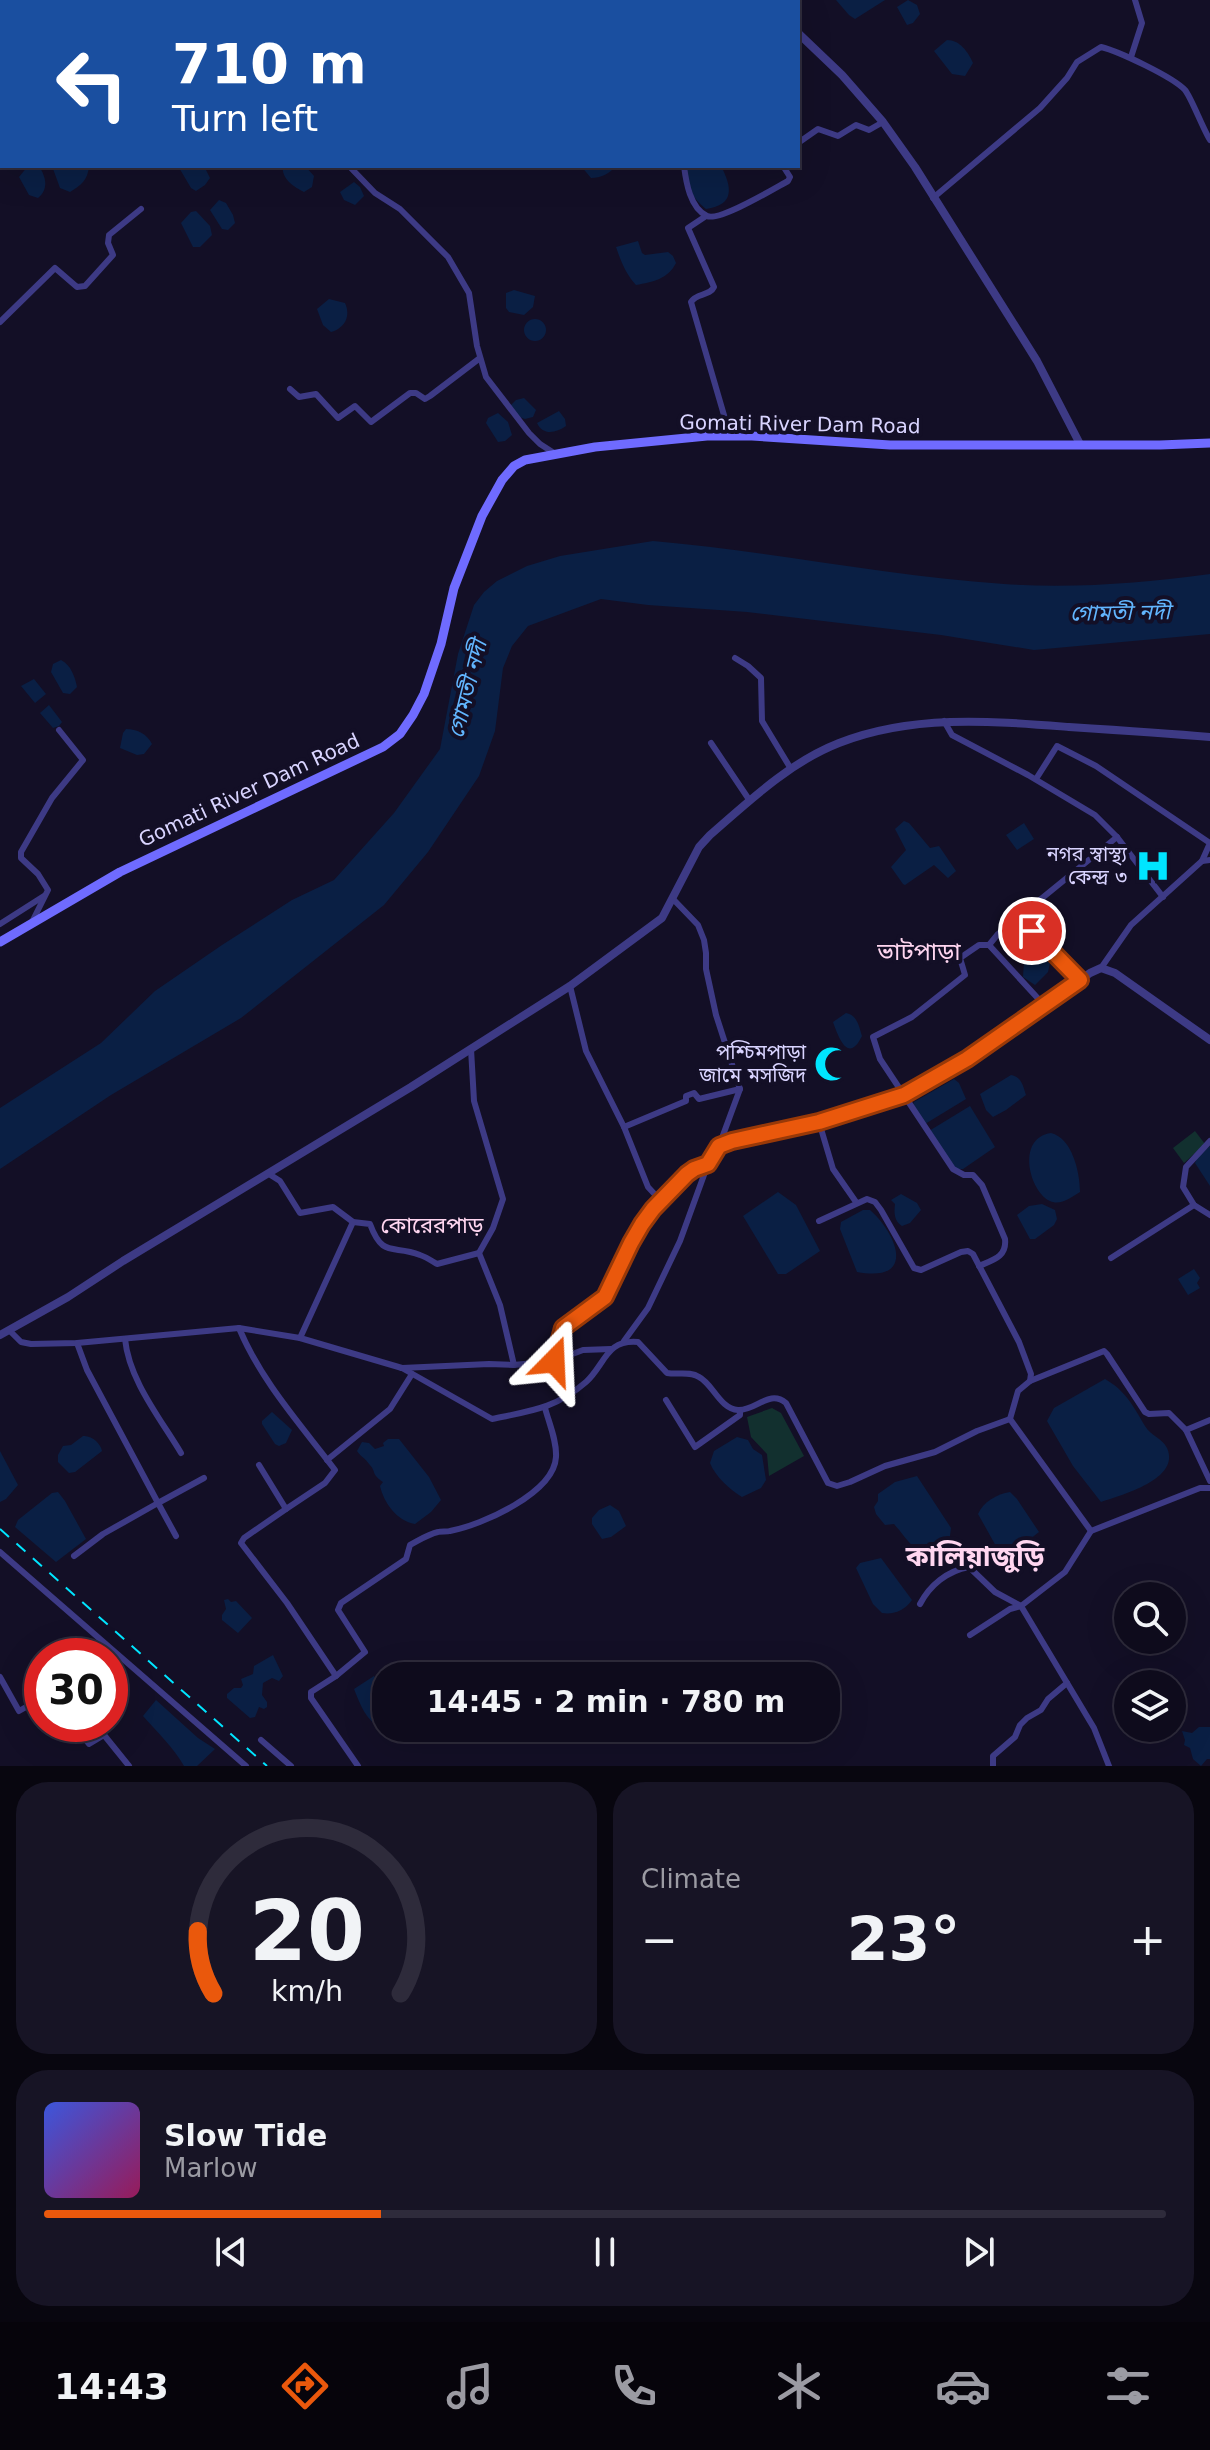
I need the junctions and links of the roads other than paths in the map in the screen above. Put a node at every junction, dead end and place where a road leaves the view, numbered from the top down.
1 (1135, 0) edge
2 (800, 35) edge
3 (1131, 57) junction
4 (883, 122) junction
5 (1210, 140) edge
6 (800, 142) edge
7 (351, 168) edge
8 (684, 168) edge
9 (784, 168) edge
10 (933, 198) junction
11 (141, 209) dead end
12 (706, 216) junction
13 (0, 322) edge
14 (480, 358) junction
15 (290, 389) dead end
16 (752, 436) junction
17 (1210, 443) edge
18 (1080, 444) junction
19 (554, 453) junction
20 (735, 658) dead end
21 (944, 721) junction
22 (59, 730) dead end
23 (1210, 737) edge
24 (711, 743) dead end
25 (791, 769) junction
26 (1036, 779) junction
27 (750, 801) junction
28 (1117, 837) junction
29 (1206, 860) edge
30 (46, 895) junction
31 (1163, 897) junction
32 (673, 899) junction
33 (1020, 917) junction
34 (32, 922) junction
35 (0, 924) edge
36 (0, 942) edge
37 (989, 945) junction
38 (1101, 968) junction
39 (1080, 980) junction
40 (570, 986) junction
41 (1044, 1005) junction
42 (1210, 1040) edge
43 (471, 1049) junction
44 (740, 1089) junction
45 (904, 1095) junction
46 (819, 1122) junction
47 (624, 1127) junction
48 (1210, 1141) edge
49 (719, 1146) junction
50 (708, 1164) junction
51 (269, 1174) junction
52 (661, 1201) junction
53 (856, 1202) junction
54 (1194, 1205) junction
55 (1210, 1215) edge
56 (819, 1221) dead end
57 (353, 1222) junction
58 (479, 1253) junction
59 (1111, 1258) dead end
60 (979, 1266) junction
61 (239, 1328) junction
62 (10, 1331) junction
63 (0, 1335) edge
64 (300, 1338) junction
65 (125, 1339) junction
66 (624, 1341) junction
67 (77, 1343) junction
68 (611, 1349) junction
69 (554, 1361) junction
70 (514, 1365) junction
71 (402, 1368) junction
72 (412, 1374) junction
73 (1030, 1381) junction
74 (666, 1400) dead end
75 (545, 1408) junction
76 (740, 1411) junction
77 (1010, 1419) junction
78 (1210, 1420) edge
79 (1186, 1430) junction
80 (181, 1453) dead end
81 (327, 1460) junction
82 (259, 1465) dead end
83 (204, 1478) dead end
84 (1210, 1481) edge
85 (1210, 1488) edge
86 (158, 1503) junction
87 (286, 1509) junction
88 (1091, 1531) junction
89 (176, 1536) dead end
90 (0, 1552) edge
91 (74, 1556) dead end
92 (920, 1604) dead end
93 (1021, 1606) junction
94 (970, 1635) dead end
95 (336, 1676) junction
96 (0, 1677) edge
97 (1067, 1683) junction
98 (24, 1708) edge
99 (261, 1740) dead end
100 (110, 1742) edge
101 (129, 1766) edge
102 (246, 1766) edge
103 (291, 1766) edge
104 (358, 1766) edge
105 (993, 1766) edge
106 (1109, 1766) edge

1 - 3 street
2 - 4 street
3 - 5 street
3 - 10 street
4 - 6 street
4 - 10 street
7 - 14 street
8 - 12 street
9 - 12 street
10 - 18 street
11 - 13 street
12 - 16 street
14 - 15 street
14 - 19 street
16 - 18 main road, Gomati River Dam Road
16 - 19 main road, Gomati River Dam Road
17 - 18 main road, Gomati River Dam Road
19 - 34 main road, Gomati River Dam Road
20 - 25 street
21 - 23 street
21 - 25 street
21 - 26 street
22 - 30 street
24 - 27 street
25 - 27 street
26 - 28 street
26 - 29 street
27 - 32 street
28 - 31 street
28 - 33 street
29 - 31 street
30 - 34 street
30 - 35 street
31 - 38 street
32 - 40 street
32 - 44 street
33 - 37 street
33 - 39 street
34 - 36 main road, Gomati River Dam Road
37 - 41 street
37 - 45 street
38 - 39 street
38 - 42 street
39 - 41 street
40 - 43 street
40 - 47 street
41 - 45 street
43 - 51 street
43 - 58 street
44 - 47 street
44 - 49 street
45 - 46 street
45 - 60 street
46 - 49 street
46 - 53 street
47 - 52 street
48 - 54 street
49 - 50 street
50 - 52 street
50 - 66 street
51 - 57 street
51 - 62 street
52 - 69 street
53 - 56 street
53 - 60 street
54 - 55 street
54 - 59 street
57 - 58 street
57 - 64 street
58 - 70 street
60 - 73 street
61 - 64 street
61 - 65 street
61 - 81 street
62 - 63 street
62 - 67 street
64 - 71 street
65 - 67 street
65 - 80 street
66 - 68 street
66 - 76 street
67 - 86 street
68 - 69 street
68 - 75 street
69 - 70 street
70 - 71 street
71 - 72 street
72 - 75 street
72 - 81 street
73 - 77 street
73 - 79 street
74 - 76 street
75 - 95 street
76 - 77 street
77 - 88 street
78 - 79 street
79 - 84 street
81 - 87 street
82 - 87 street
83 - 86 street
85 - 88 street
86 - 89 street
86 - 91 street
87 - 95 street
88 - 93 street
90 - 102 street
92 - 93 street
93 - 94 street
93 - 97 street
95 - 104 street
96 - 98 street
97 - 105 street
97 - 106 street
99 - 103 street
100 - 101 street

